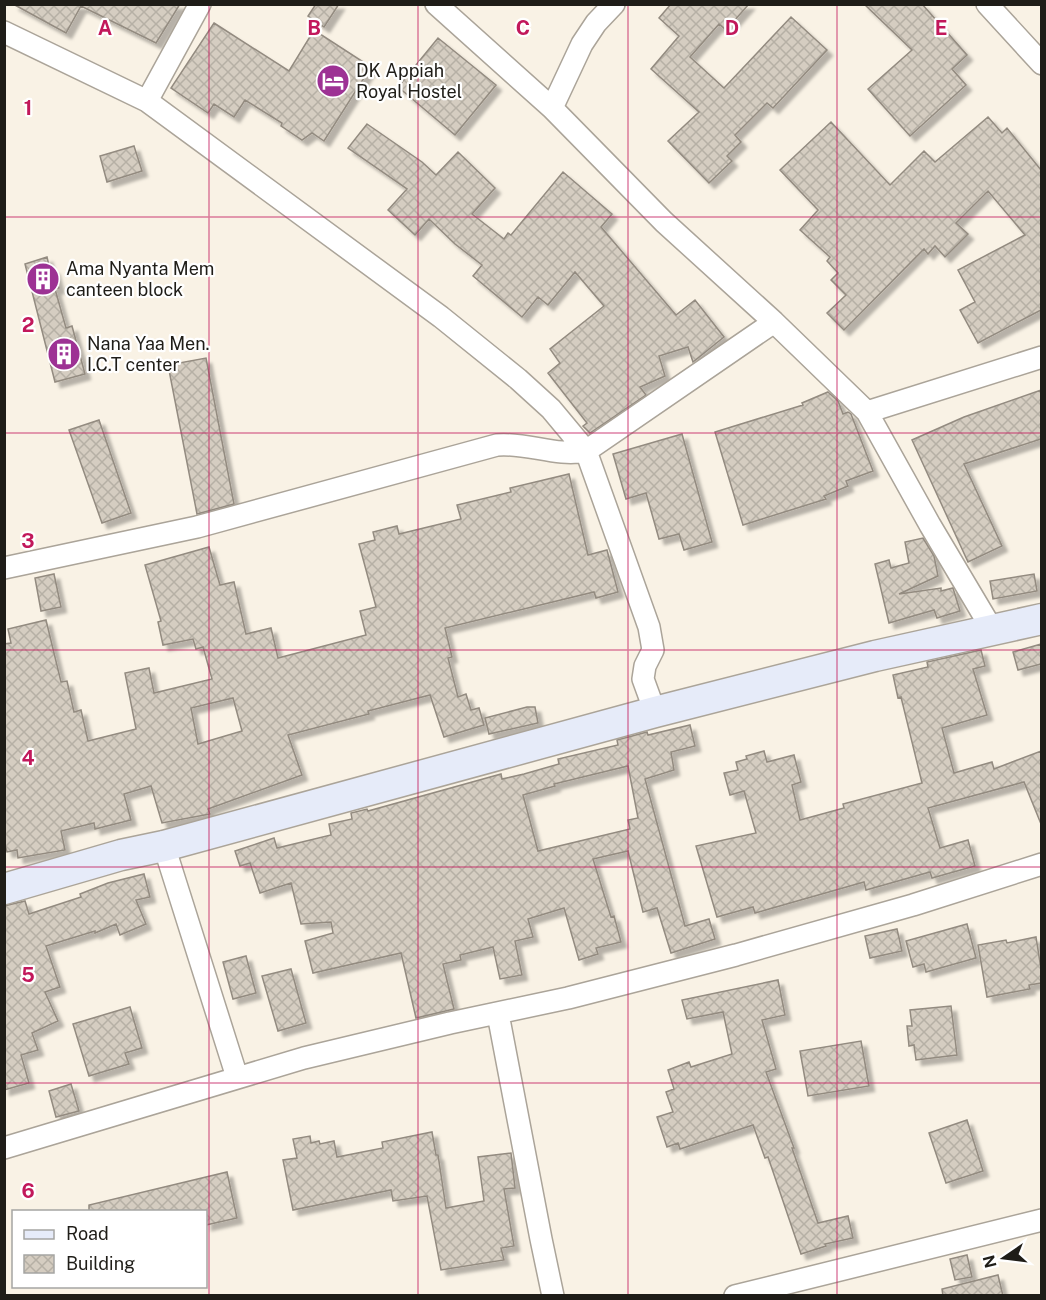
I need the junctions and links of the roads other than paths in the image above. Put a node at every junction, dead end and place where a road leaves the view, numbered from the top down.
1 (200, 4) edge
2 (436, 4) edge
3 (614, 4) edge
4 (987, 4) edge
5 (4, 32) edge
6 (1041, 64) edge
7 (147, 101) junction
8 (552, 108) junction
9 (774, 322) junction
10 (1041, 357) edge
11 (867, 412) junction
12 (586, 451) junction
13 (4, 567) edge
14 (1041, 619) edge
15 (993, 631) junction
16 (655, 712) junction
17 (164, 846) junction
18 (1041, 864) edge
19 (4, 889) edge
20 (498, 1014) junction
21 (237, 1077) junction
22 (4, 1148) edge
23 (1041, 1220) edge
24 (553, 1296) edge
25 (735, 1296) edge

1 - 7 street
2 - 8 street
3 - 8 street
4 - 6 street
5 - 7 street
7 - 12 street
8 - 9 street
9 - 11 street
9 - 12 street
10 - 11 street
11 - 15 street
12 - 13 street
12 - 16 street
14 - 15 street
15 - 16 street
16 - 17 street
17 - 19 street
17 - 21 street
18 - 20 street
20 - 21 street
20 - 24 street
21 - 22 street
23 - 25 street

